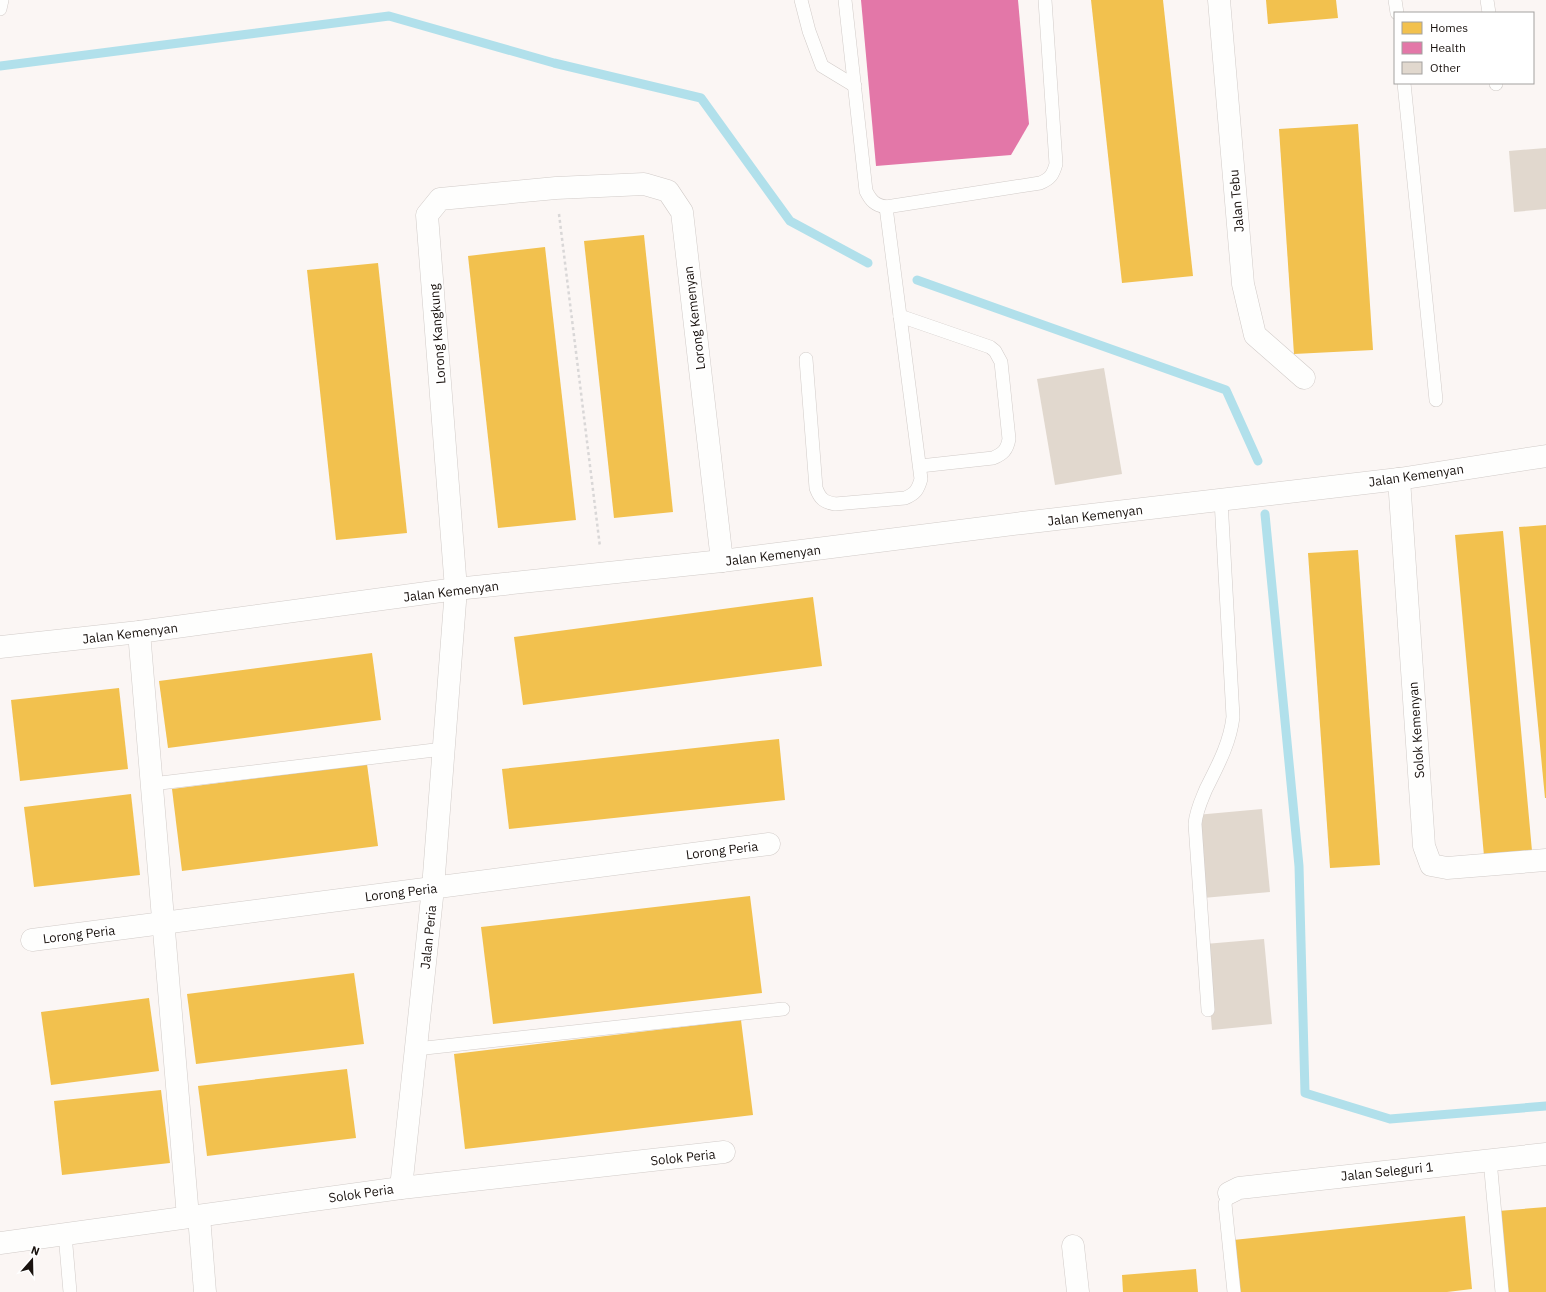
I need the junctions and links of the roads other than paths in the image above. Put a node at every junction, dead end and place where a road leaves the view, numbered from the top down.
1 (2, 0) edge
2 (801, 0) edge
3 (845, 0) edge
4 (1045, 0) edge
5 (1219, 0) edge
6 (1396, 0) edge
7 (1487, 0) edge
8 (0, 9) edge
9 (1397, 12) edge
10 (1489, 12) edge
11 (1404, 84) edge
12 (855, 86) junction
13 (556, 188) joint
14 (886, 207) junction
15 (900, 316) junction
16 (806, 358) dead end
17 (1304, 378) dead end
18 (1436, 400) dead end
19 (1546, 456) edge
20 (920, 466) junction
21 (1399, 479) junction
22 (1221, 500) junction
23 (722, 562) junction
24 (456, 589) junction
25 (139, 632) junction
26 (0, 647) edge
27 (443, 749) junction
28 (152, 784) junction
29 (770, 844) dead end
30 (1546, 860) edge
31 (433, 888) junction
32 (163, 923) junction
33 (32, 940) dead end
34 (783, 1009) dead end
35 (1208, 1010) dead end
36 (416, 1049) junction
37 (724, 1152) dead end
38 (1546, 1154) edge
39 (1490, 1160) junction
40 (401, 1188) junction
41 (1229, 1194) joint
42 (194, 1216) junction
43 (65, 1234) junction
44 (0, 1243) edge
45 (1073, 1246) dead end
46 (70, 1292) edge
47 (205, 1292) edge
48 (1078, 1292) edge
49 (1234, 1292) edge
50 (1502, 1292) edge

1 - 8 lane
2 - 12 lane
3 - 12 lane
4 - 14 lane
5 - 17 street, Jalan Tebu
6 - 9 lane
7 - 10 lane
11 - 18 lane
12 - 14 lane
13 - 23 street, Lorong Kemenyan
13 - 24 street, Lorong Kangkung
14 - 15 lane
15 - 20 lane
15 - 20 lane
16 - 20 lane
19 - 21 street, Jalan Kemenyan
21 - 22 street, Jalan Kemenyan
21 - 30 street, Solok Kemenyan
22 - 23 street, Jalan Kemenyan
22 - 35 lane
23 - 24 street, Jalan Kemenyan
24 - 25 street, Jalan Kemenyan
24 - 27 street, Jalan Peria
25 - 26 street, Jalan Kemenyan
25 - 28 street
27 - 28 lane
27 - 31 street, Jalan Peria
28 - 32 street
29 - 31 street, Lorong Peria
31 - 32 street, Lorong Peria
31 - 36 street, Jalan Peria
32 - 33 street, Lorong Peria
32 - 42 street
34 - 36 lane
36 - 40 street, Jalan Peria
37 - 40 street, Solok Peria
38 - 39 street, Jalan Seleguri 1
39 - 41 street, Jalan Seleguri 1
39 - 50 lane
40 - 42 street, Solok Peria
41 - 49 lane
42 - 43 street, Solok Peria
42 - 47 street
43 - 44 street, Solok Peria
43 - 46 lane
45 - 48 street

